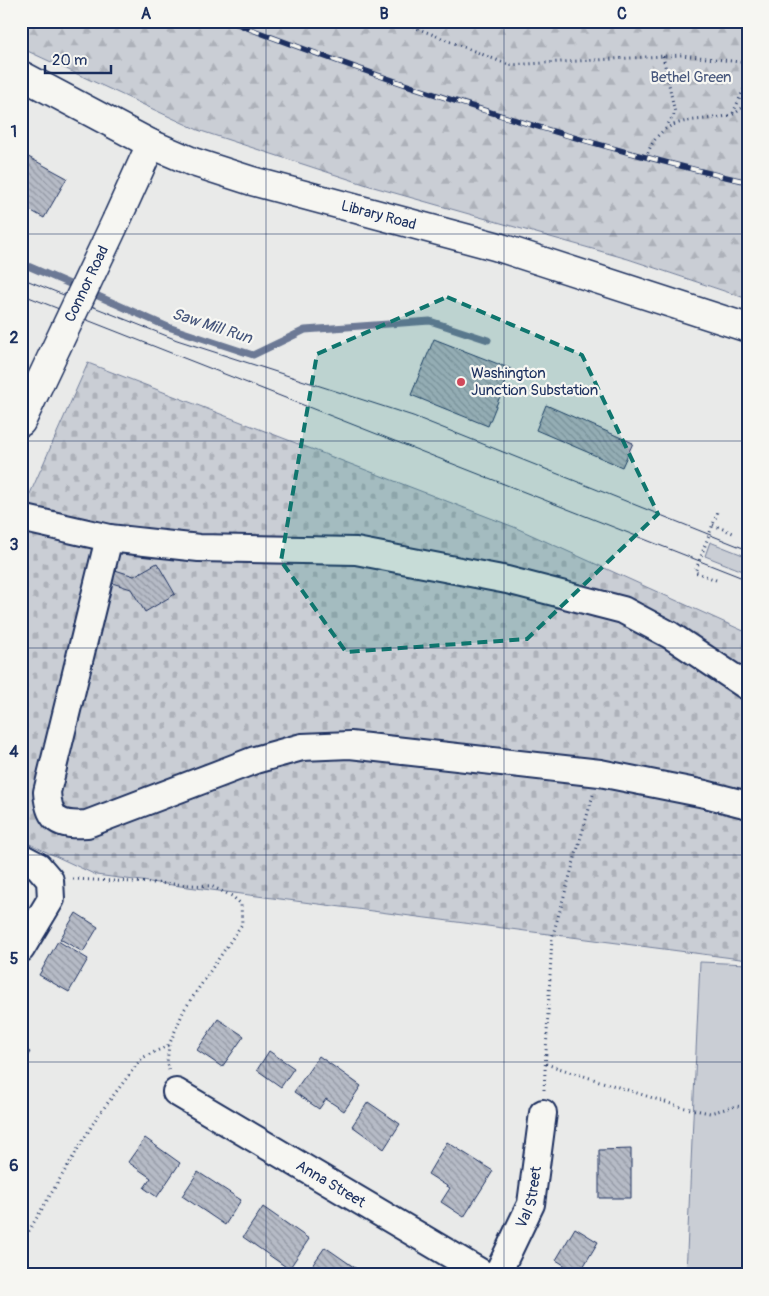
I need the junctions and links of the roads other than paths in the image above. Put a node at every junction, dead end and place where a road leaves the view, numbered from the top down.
1 (21, 75) edge
2 (151, 144) junction
3 (748, 328) edge
4 (21, 422) edge
5 (21, 518) edge
6 (109, 538) junction
7 (748, 687) edge
8 (748, 805) edge
9 (21, 857) edge
10 (21, 949) edge
11 (176, 1092) road end
12 (543, 1113) road end
13 (485, 1275) edge
14 (496, 1275) edge

1 - 2 main road, Library Road
2 - 3 main road, Library Road
2 - 4 main road, Connor Road, bridge
5 - 6 street
6 - 7 street
6 - 8 street
9 - 10 street
11 - 13 street, Anna Street
12 - 14 street, Val Street

